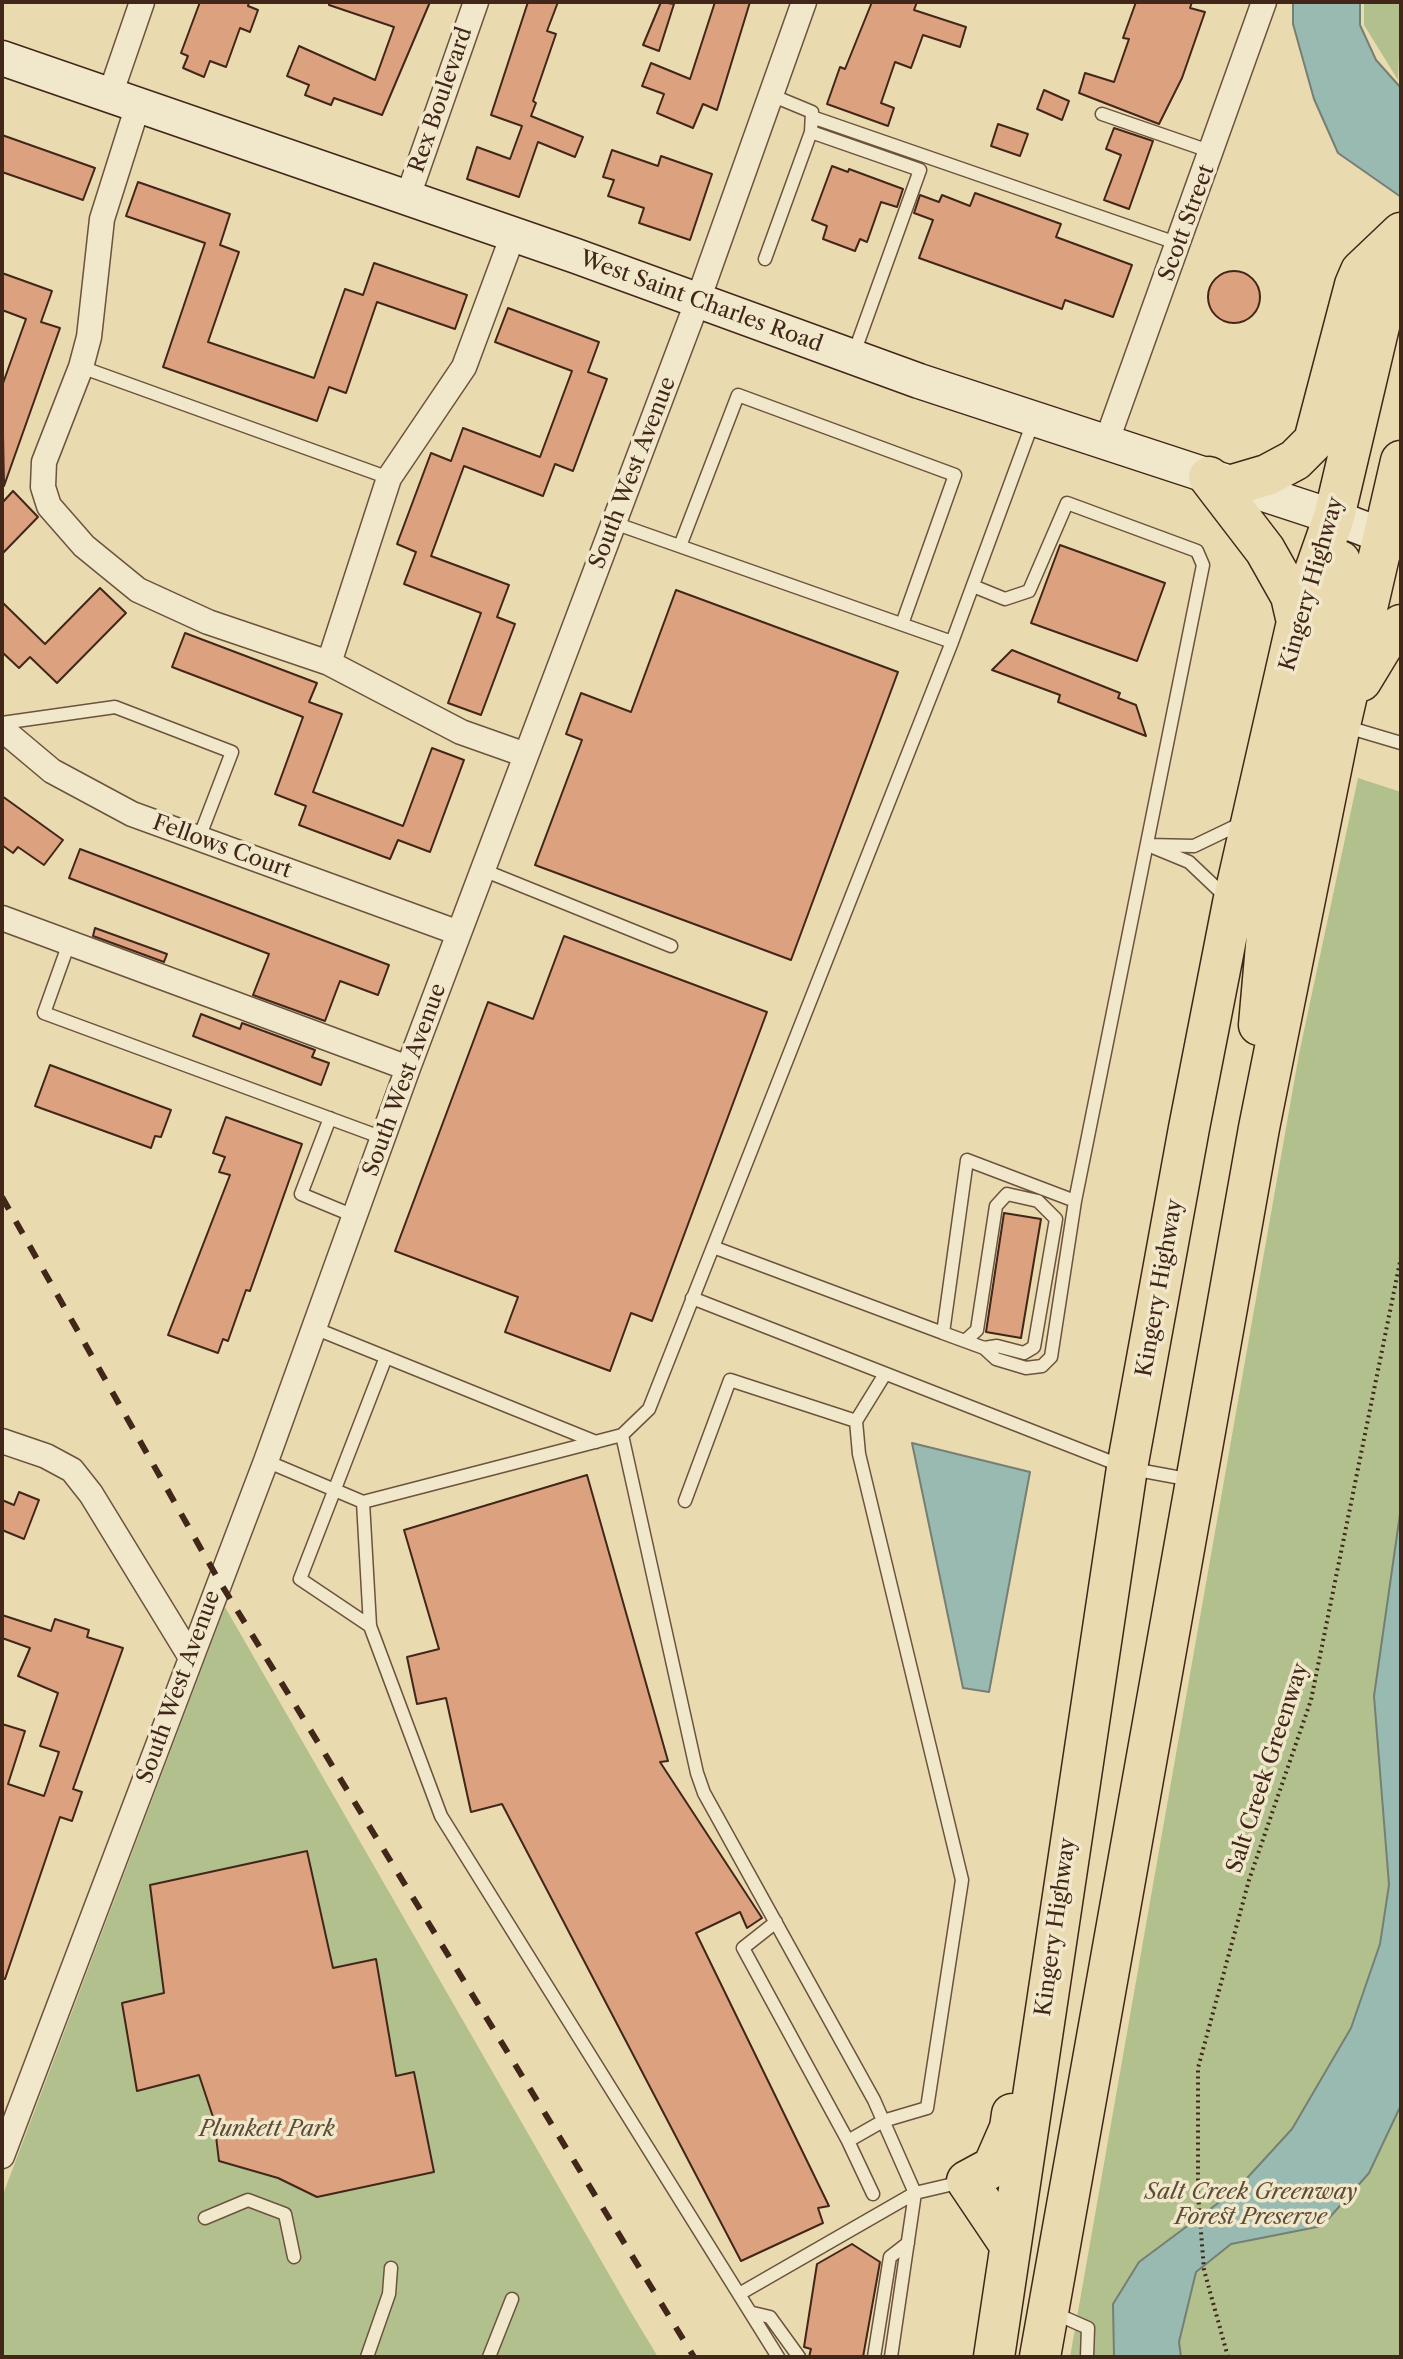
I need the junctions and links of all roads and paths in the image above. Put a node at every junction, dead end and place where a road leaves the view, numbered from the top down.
1 (142, 2) edge
2 (476, 2) edge
3 (804, 2) edge
4 (1264, 2) edge
5 (2, 58) edge
6 (771, 95) junction
7 (124, 100) junction
8 (1102, 114) dead end
9 (812, 117) junction
10 (811, 132) junction
11 (1212, 152) junction
12 (407, 199) junction
13 (1401, 233) edge
14 (513, 235) junction
15 (1179, 244) junction
16 (765, 259) dead end
17 (698, 300) junction
18 (853, 357) junction
19 (81, 367) junction
20 (1034, 419) junction
21 (1106, 443) junction
22 (1401, 461) edge
23 (389, 478) junction
24 (1221, 481) junction
25 (1334, 517) junction
26 (614, 523) junction
27 (1391, 540) edge
28 (680, 546) junction
29 (973, 586) junction
30 (1297, 622) junction
31 (902, 624) junction
32 (1401, 625) edge
33 (952, 642) junction
34 (329, 663) junction
35 (1342, 716) junction
36 (2, 726) edge
37 (1401, 743) edge
38 (526, 755) junction
39 (1252, 818) junction
40 (199, 838) junction
41 (1148, 845) junction
42 (483, 870) junction
43 (1233, 903) junction
44 (2, 918) edge
45 (459, 933) junction
46 (69, 943) junction
47 (671, 946) dead end
48 (408, 1068) junction
49 (330, 1118) junction
50 (1259, 1128) junction
51 (383, 1138) junction
52 (1075, 1201) junction
53 (354, 1216) junction
54 (713, 1247) junction
55 (1401, 1257) edge
56 (692, 1298) junction
57 (314, 1328) junction
58 (943, 1333) junction
59 (965, 1341) junction
60 (984, 1348) junction
61 (386, 1357) junction
62 (885, 1374) junction
63 (856, 1421) junction
64 (622, 1435) junction
65 (2, 1441) edge
66 (596, 1442) junction
67 (266, 1461) junction
68 (1127, 1468) junction
69 (1195, 1480) junction
70 (334, 1490) junction
71 (685, 1501) dead end
72 (363, 1502) junction
73 (370, 1626) junction
74 (190, 1656) junction
75 (1061, 1896) junction
76 (776, 1922) junction
77 (9, 2117) edge
78 (883, 2121) junction
79 (848, 2141) junction
80 (2, 2156) edge
81 (967, 2181) junction
82 (915, 2193) junction
83 (873, 2194) dead end
84 (205, 2218) dead end
85 (908, 2243) junction
86 (1010, 2245) junction
87 (294, 2257) dead end
88 (391, 2268) dead end
89 (741, 2293) junction
90 (512, 2299) dead end
91 (1048, 2310) junction
92 (753, 2313) junction
93 (367, 2357) edge
94 (489, 2357) edge
95 (778, 2357) edge
96 (799, 2357) edge
97 (874, 2357) edge
98 (891, 2357) edge
99 (994, 2357) edge
100 (1040, 2357) edge
101 (1087, 2357) edge
102 (1228, 2357) edge

1 - 7 street
2 - 12 street, Rex Boulevard
3 - 6 street, South West Avenue
4 - 11 street, Scott Street
5 - 7 main road, West Saint Charles Road
6 - 9 lane
6 - 17 street, South West Avenue
7 - 12 main road, West Saint Charles Road
7 - 19 street
8 - 11 lane
9 - 10 lane
9 - 15 lane
10 - 16 lane
10 - 18 lane
11 - 15 street, Scott Street
12 - 14 main road, West Saint Charles Road
13 - 24 highway
13 - 25 highway, Kingery Highway
14 - 17 main road, West Saint Charles Road
14 - 23 street
15 - 21 street, Scott Street
17 - 18 main road, West Saint Charles Road
17 - 26 street, South West Avenue
18 - 20 main road, West Saint Charles Road
19 - 23 lane
19 - 34 street
20 - 21 main road, West Saint Charles Road
20 - 29 lane
21 - 24 main road, West Saint Charles Road
22 - 27 highway
23 - 34 street
24 - 25 main road, West Saint Charles Road
24 - 30 highway
25 - 27 main road, West Saint Charles Road
25 - 30 highway, Kingery Highway
25 - 50 highway
26 - 28 lane
26 - 38 street, South West Avenue
27 - 35 highway
28 - 31 lane
28 - 31 lane
29 - 33 lane
29 - 41 lane
30 - 39 highway, Kingery Highway
31 - 33 lane
32 - 35 highway
33 - 54 lane
34 - 38 street
35 - 37 lane
35 - 50 highway
36 - 40 street, Fellows Court
36 - 40 lane
38 - 42 street, South West Avenue
39 - 41 lane
39 - 43 highway, Kingery Highway
40 - 45 street, Fellows Court
41 - 43 lane
41 - 52 lane
42 - 45 street, South West Avenue
42 - 47 lane
43 - 68 highway, Kingery Highway
44 - 46 street
45 - 48 street, South West Avenue
46 - 48 street
46 - 49 lane
48 - 51 street, South West Avenue
49 - 51 lane
49 - 53 lane
50 - 69 highway
51 - 53 street, South West Avenue
52 - 58 lane
52 - 60 lane
53 - 57 street, South West Avenue
54 - 56 lane
54 - 58 lane
55 - 102 path, Salt Creek Greenway
56 - 62 lane
56 - 64 lane
57 - 61 lane
57 - 67 street, South West Avenue
58 - 59 lane
59 - 60 lane
59 - 60 lane
61 - 66 lane
61 - 70 lane
62 - 63 lane
62 - 68 lane
63 - 71 lane
63 - 78 lane
64 - 66 lane
64 - 76 lane
65 - 74 street
66 - 72 lane
67 - 70 lane
67 - 74 street, South West Avenue
68 - 69 lane
68 - 75 highway, Kingery Highway
69 - 91 highway
70 - 72 lane
70 - 73 lane
72 - 73 lane
73 - 89 lane
74 - 77 street, South West Avenue
75 - 81 highway
75 - 86 highway, Kingery Highway
76 - 78 lane
76 - 79 lane
77 - 80 street, South West Avenue
78 - 79 lane
78 - 82 lane
79 - 83 lane
81 - 82 lane
81 - 86 highway
82 - 85 lane
82 - 89 lane
84 - 87 lane
85 - 97 lane
85 - 98 lane
86 - 99 highway, Kingery Highway
88 - 93 lane
89 - 92 lane
90 - 94 lane
91 - 100 highway
91 - 101 lane
92 - 95 lane
92 - 96 lane

